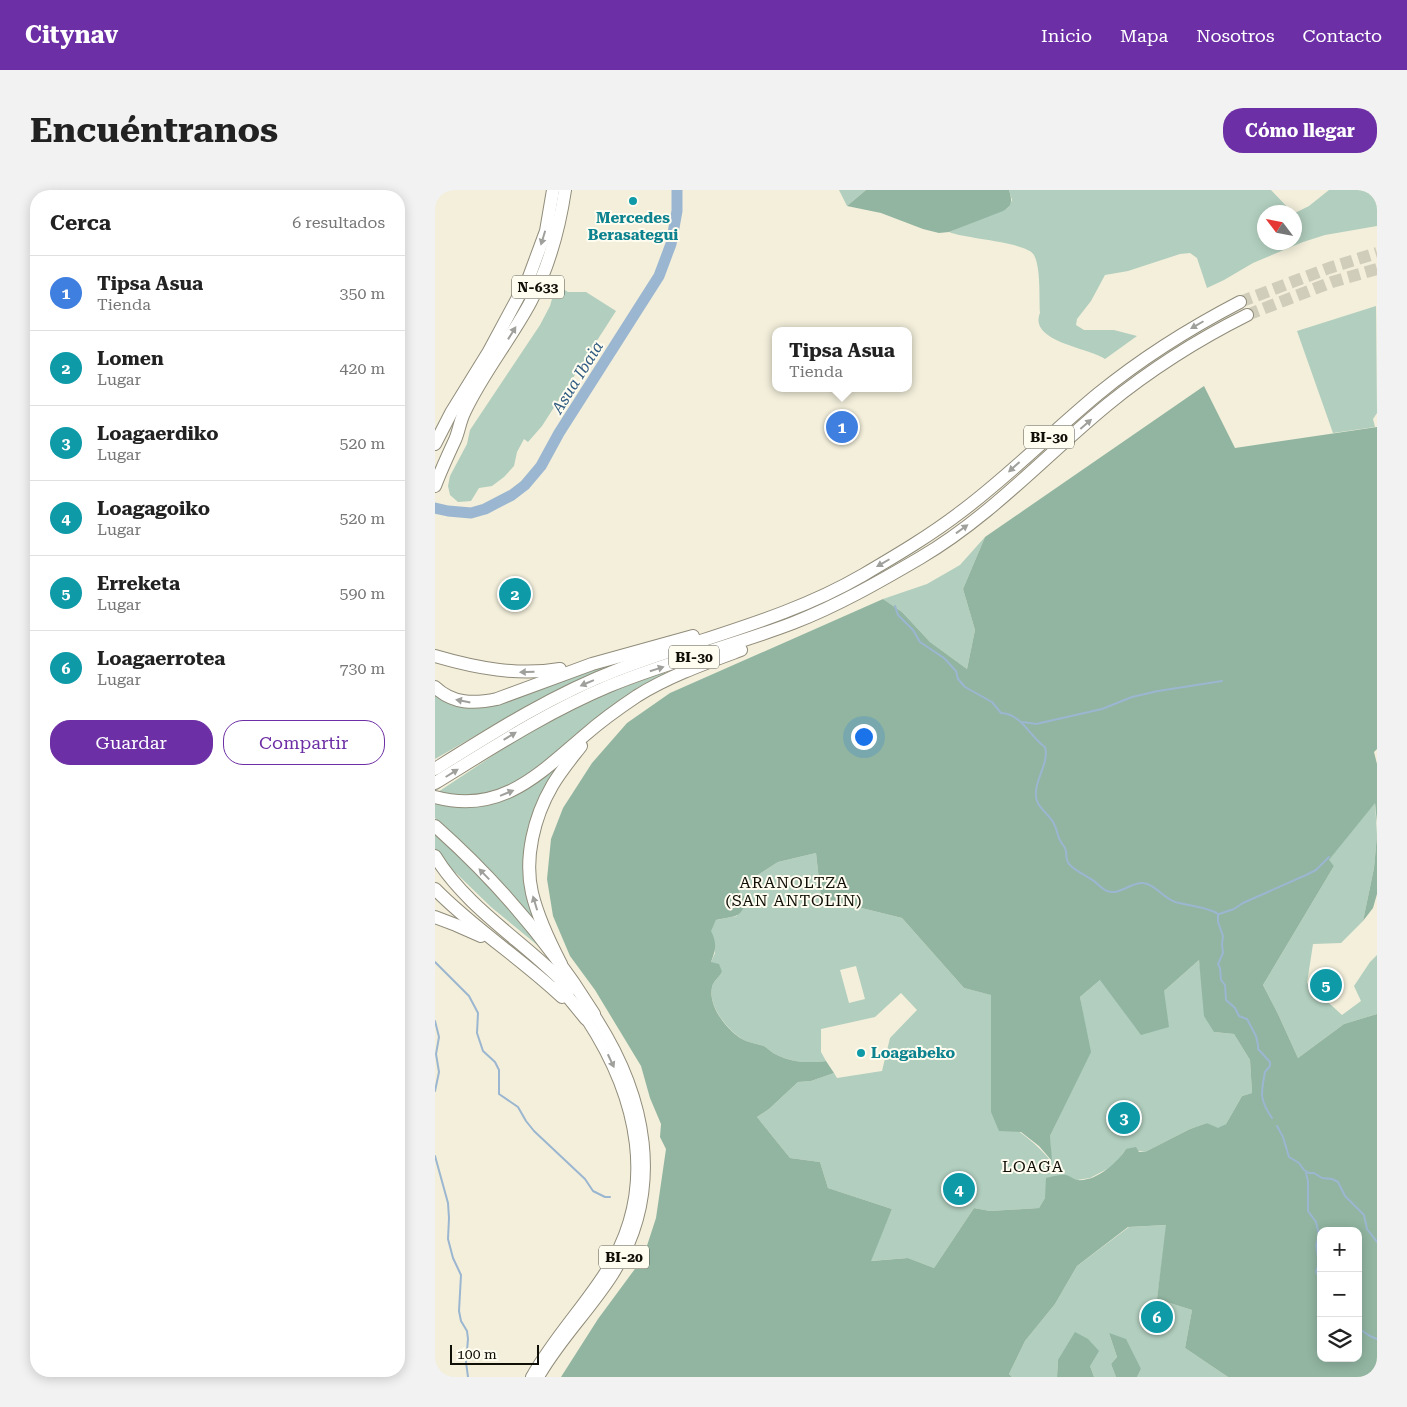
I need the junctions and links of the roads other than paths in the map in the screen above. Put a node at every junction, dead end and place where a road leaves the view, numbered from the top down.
1 (553, 190) edge
2 (565, 190) edge
3 (1240, 302) tunnel mouth
4 (509, 312) junction
5 (1247, 316) tunnel mouth
6 (464, 412) junction
7 (435, 426) edge
8 (435, 444) edge
9 (435, 469) edge
10 (435, 486) edge
11 (922, 557) junction
12 (861, 577) junction
13 (435, 656) edge
14 (592, 664) junction
15 (435, 687) edge
16 (621, 707) junction
17 (465, 757) junction
18 (435, 769) edge
19 (435, 783) edge
20 (435, 797) edge
21 (437, 828) edge
22 (435, 856) edge
23 (435, 867) edge
24 (435, 889) edge
25 (435, 917) edge
26 (515, 956) junction
27 (561, 964) junction
28 (590, 1017) junction
29 (531, 1377) edge
30 (539, 1377) edge

1 -> 4 highway, N-633
6 -> 2 highway, N-633
3 -> 12 highway, BI-30
4 - 7 highway
4 - 8 highway, N-633
11 -> 5 highway, BI-30
6 - 9 highway, N-633
6 - 10 highway
11 - 16 highway
17 -> 11 highway, BI-30
12 - 14 highway
12 -> 17 highway, BI-30
14 -> 13 highway
14 -> 15 highway
20 -> 16 highway
27 -> 16 highway
17 - 18 highway, BI-30
19 -> 17 highway, BI-30
27 -> 21 highway
22 - 28 highway, BI-20
23 - 28 highway, BI-20
24 - 26 highway
25 - 26 highway
26 - 28 highway
27 - 28 highway
28 -> 29 main road, BI-20
28 - 30 main road, BI-20

